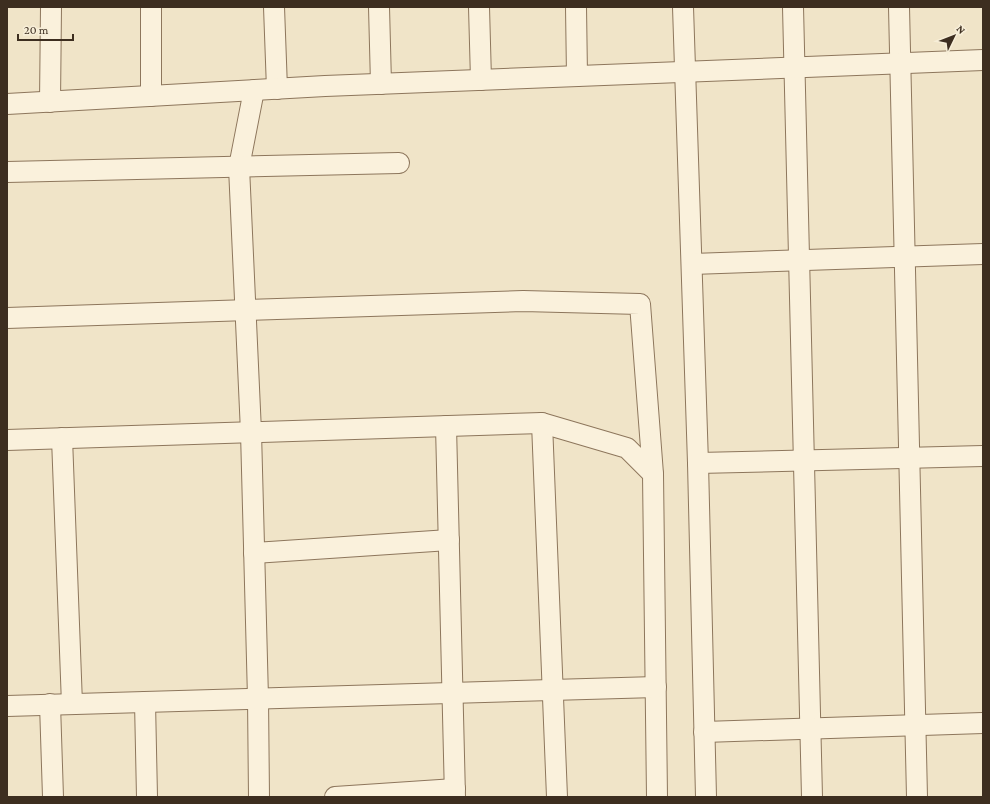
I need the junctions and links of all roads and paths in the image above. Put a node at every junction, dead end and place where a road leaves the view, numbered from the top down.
1 (51, 7) edge
2 (151, 7) edge
3 (274, 7) edge
4 (379, 7) edge
5 (479, 7) edge
6 (576, 7) edge
7 (683, 7) edge
8 (793, 7) edge
9 (899, 7) edge
10 (983, 60) edge
11 (900, 63) junction
12 (795, 67) junction
13 (685, 72) junction
14 (577, 76) junction
15 (481, 80) junction
16 (381, 84) junction
17 (276, 89) junction
18 (254, 90) junction
19 (151, 96) junction
20 (50, 102) junction
21 (7, 104) edge
22 (399, 163) dead end
23 (239, 166) junction
24 (7, 172) edge
25 (983, 254) edge
26 (905, 256) junction
27 (799, 260) junction
28 (692, 264) junction
29 (246, 310) junction
30 (7, 318) edge
31 (542, 423) junction
32 (446, 426) junction
33 (251, 432) junction
34 (62, 438) junction
35 (7, 440) edge
36 (983, 456) edge
37 (909, 458) junction
38 (804, 461) junction
39 (698, 463) junction
40 (653, 474) junction
41 (449, 540) junction
42 (254, 553) junction
43 (656, 687) junction
44 (554, 690) junction
45 (452, 693) junction
46 (258, 698) junction
47 (145, 702) junction
48 (50, 704) junction
49 (72, 704) junction
50 (7, 706) edge
51 (983, 723) edge
52 (915, 725) junction
53 (811, 728) junction
54 (704, 732) junction
55 (455, 793) edge
56 (53, 797) edge
57 (147, 797) edge
58 (259, 797) edge
59 (335, 797) edge
60 (557, 797) edge
61 (657, 797) edge
62 (706, 797) edge
63 (812, 797) edge
64 (917, 797) edge

1 - 20 street
2 - 19 street
3 - 17 street
4 - 16 street
5 - 15 street
6 - 14 street
7 - 13 street
8 - 12 street
9 - 11 street
10 - 11 street
11 - 12 street
11 - 26 street
12 - 13 street
12 - 27 street
13 - 14 street
13 - 28 street
14 - 15 street
15 - 16 street
16 - 17 street
17 - 18 street
18 - 19 street
18 - 23 street
19 - 20 street
20 - 21 street
22 - 23 street
23 - 24 street
23 - 29 street
25 - 26 street
26 - 27 street
26 - 37 street
27 - 28 street
27 - 38 street
28 - 39 street
29 - 30 street
29 - 33 street
29 - 40 street
31 - 32 street
31 - 40 street
31 - 44 street
32 - 33 street
32 - 41 street
33 - 34 street
33 - 42 street
34 - 35 street
34 - 49 street
36 - 37 street
37 - 38 street
37 - 52 street
38 - 39 street
38 - 53 street
39 - 54 street
40 - 43 street
41 - 42 street
41 - 45 street
42 - 46 street
43 - 44 street
43 - 61 street
44 - 45 street
44 - 60 street
45 - 46 street
45 - 55 street
46 - 47 street
46 - 58 street
47 - 49 street
47 - 57 street
48 - 49 street
48 - 50 street
48 - 56 street
51 - 52 street
52 - 53 street
52 - 64 street
53 - 54 street
53 - 63 street
54 - 62 street
55 - 59 street

